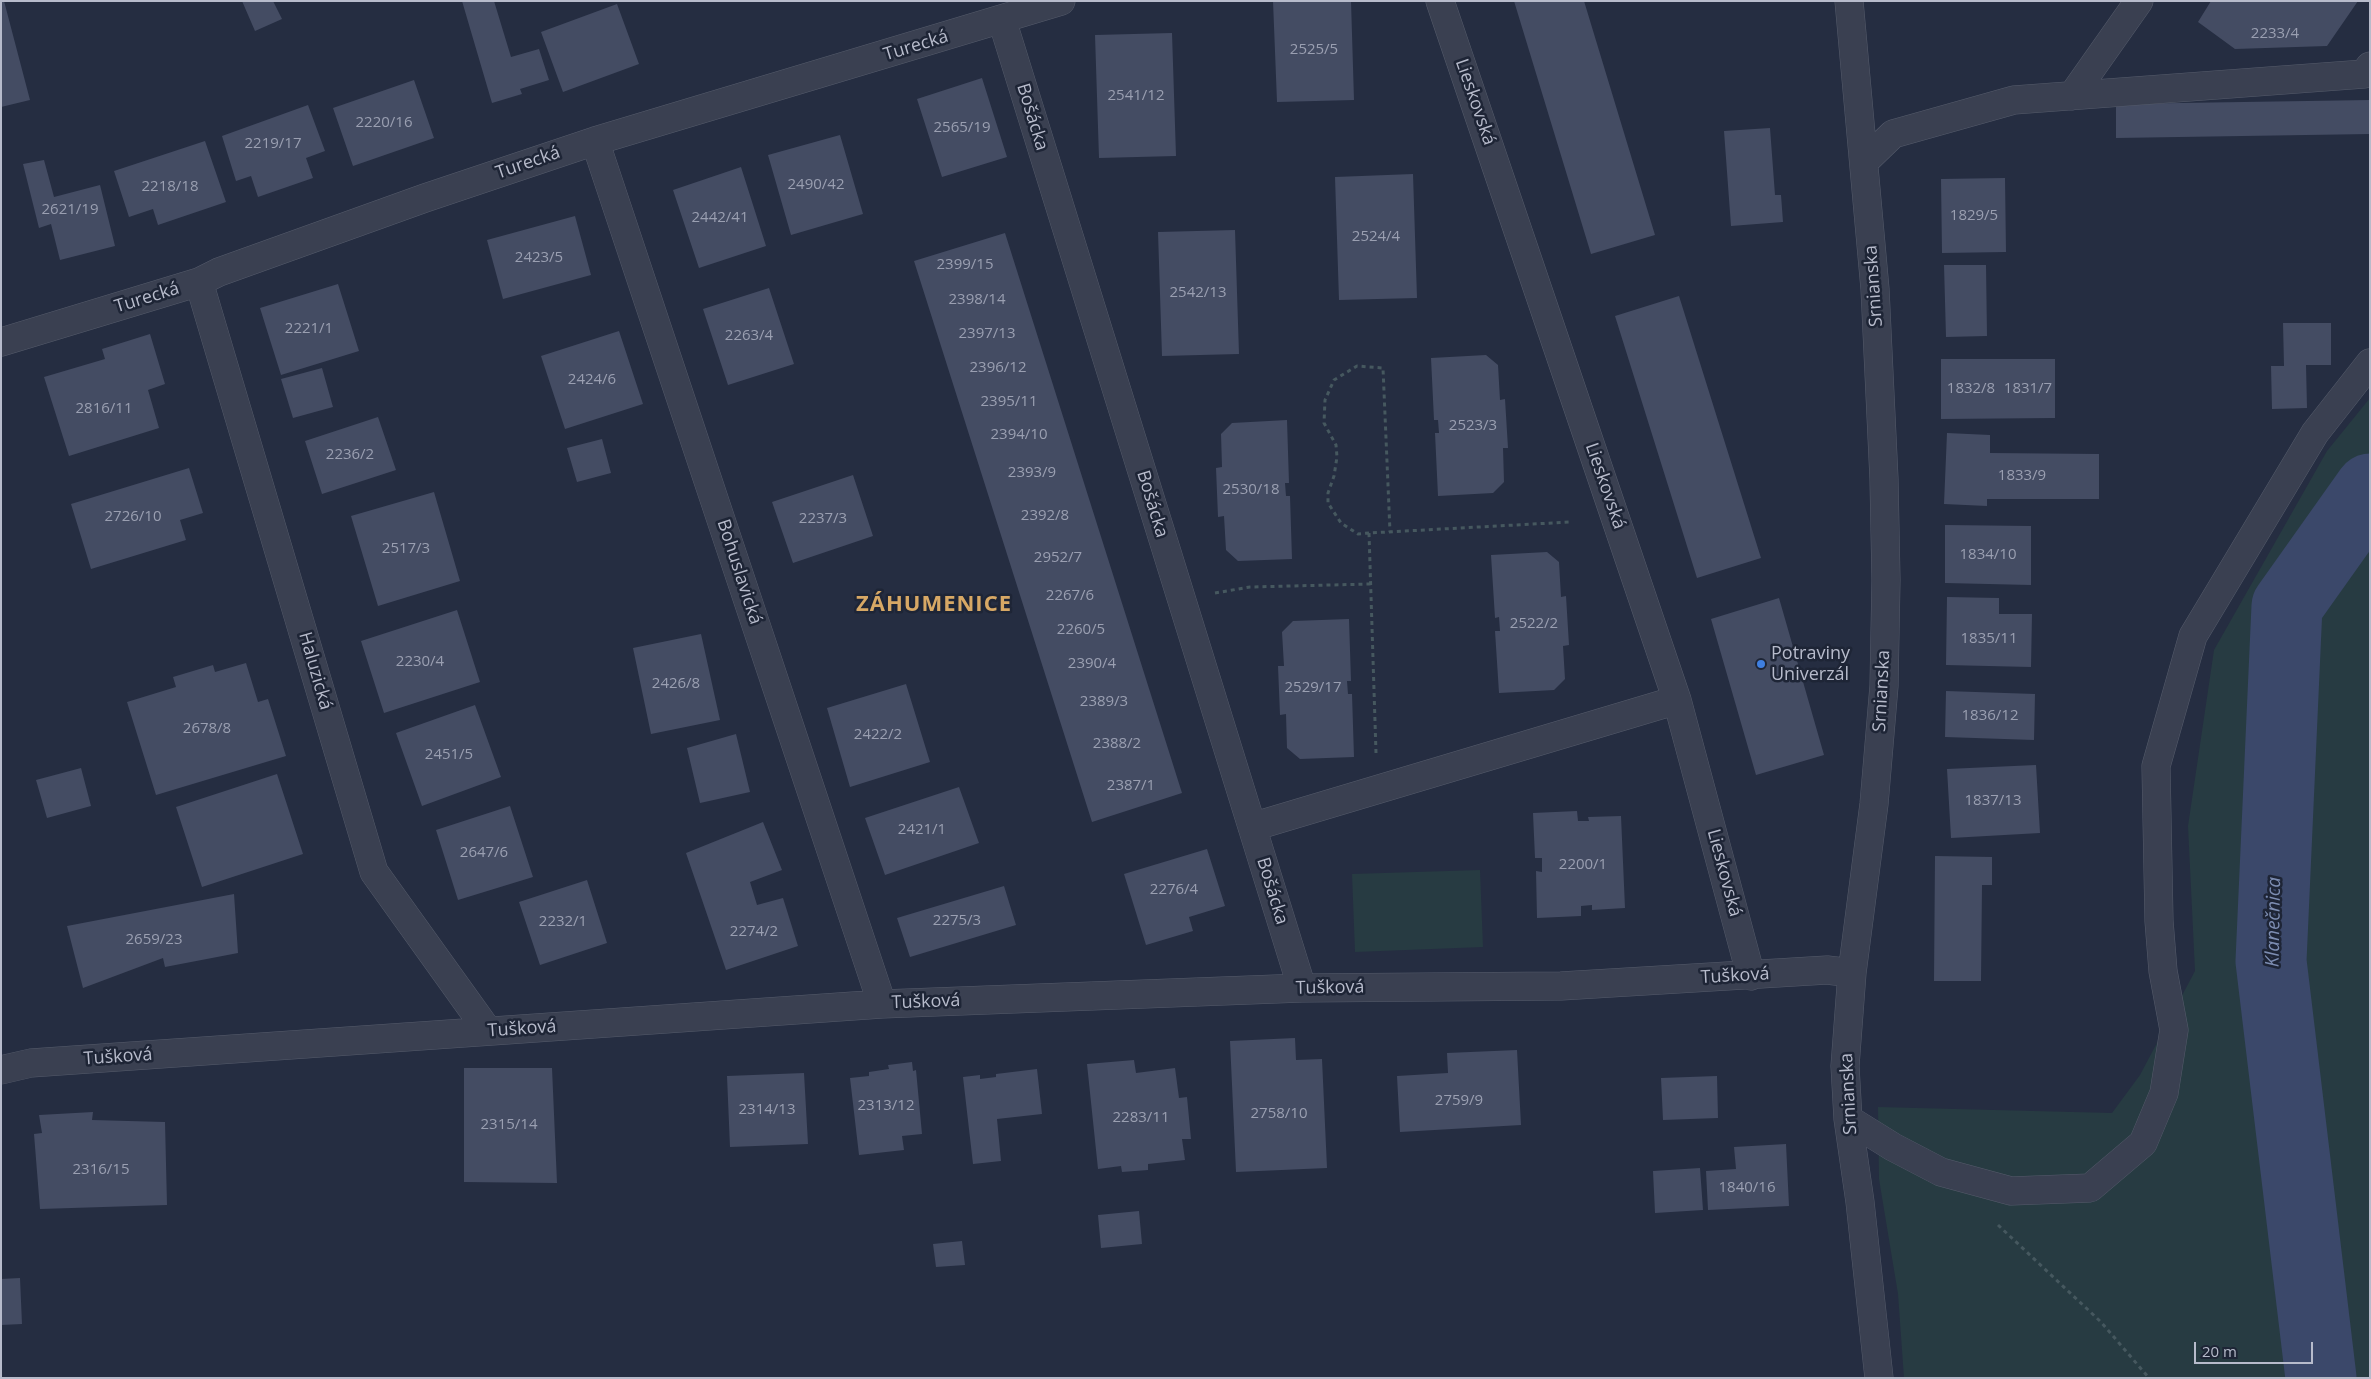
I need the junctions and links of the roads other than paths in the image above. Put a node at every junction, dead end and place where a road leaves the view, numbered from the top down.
1 (1061, 1) edge
2 (1440, 1) edge
3 (1849, 1) edge
4 (2139, 1) edge
5 (1002, 20) junction
6 (2370, 66) edge
7 (2072, 96) junction
8 (595, 141) junction
9 (1864, 162) junction
10 (199, 282) junction
11 (1, 342) edge
12 (2370, 363) edge
13 (1677, 700) junction
14 (1252, 827) junction
15 (1852, 973) junction
16 (1751, 976) junction
17 (1302, 988) junction
18 (882, 1004) junction
19 (488, 1031) junction
20 (1, 1070) edge
21 (1848, 1119) junction
22 (1879, 1378) edge

1 - 5 street, Turecká
2 - 13 street, Lieskovská
3 - 9 street, Srnianska
4 - 7 street
5 - 8 street, Turecká
5 - 14 street, Bošácka
6 - 7 street
7 - 9 street
8 - 10 street, Turecká
8 - 18 street, Bohuslavická
9 - 15 street, Srnianska
10 - 11 street, Turecká
10 - 19 street, Haluzická
12 - 21 street
13 - 14 street
13 - 16 street, Lieskovská
14 - 17 street, Bošácka
15 - 16 street, Tušková
15 - 21 street, Srnianska
16 - 17 street, Tušková
17 - 18 street, Tušková
18 - 19 street, Tušková
19 - 20 street, Tušková
21 - 22 street, Srnianska

